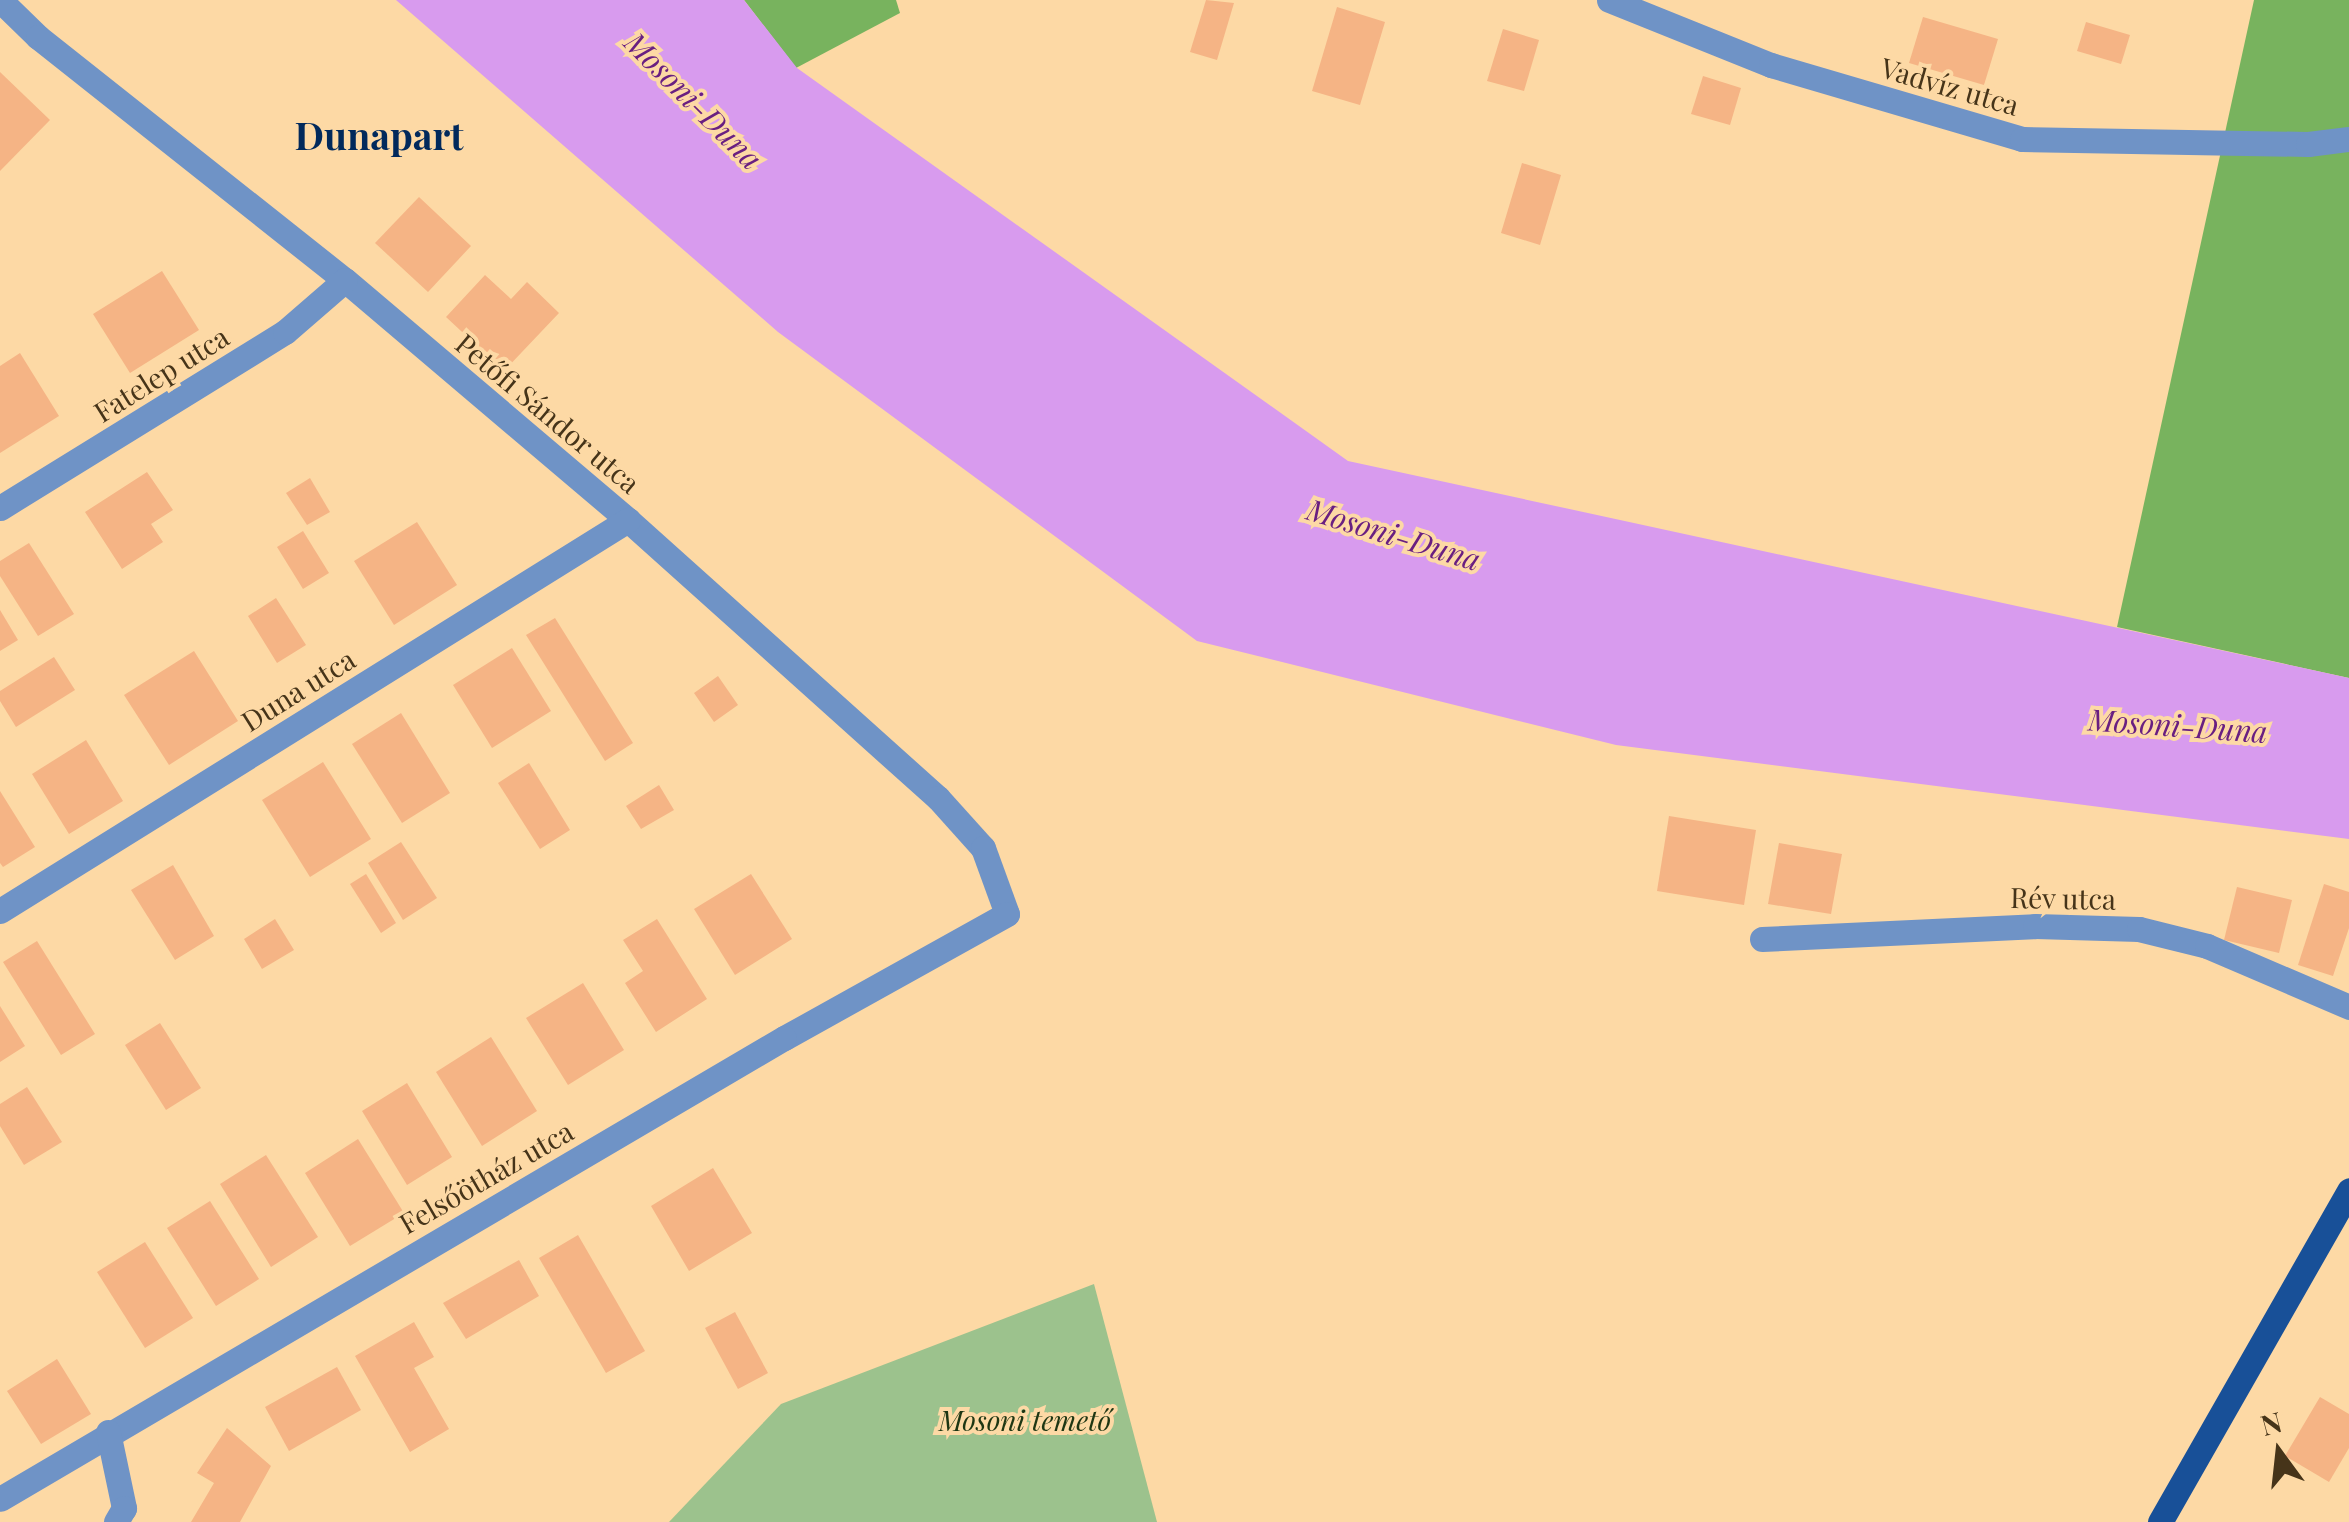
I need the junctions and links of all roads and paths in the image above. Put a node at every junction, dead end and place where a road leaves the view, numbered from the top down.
1 (0, 0) edge
2 (1609, 0) edge
3 (2349, 139) edge
4 (346, 280) junction
5 (0, 508) edge
6 (628, 520) junction
7 (0, 911) edge
8 (1007, 914) joint
9 (1762, 939) dead end
10 (2349, 1007) edge
11 (2349, 1190) edge
12 (108, 1432) junction
13 (0, 1499) edge
14 (116, 1522) edge
15 (2160, 1522) edge

1 - 4 street, Petőfi Sándor utca
2 - 3 street, Vadvíz utca
4 - 5 street, Fatelep utca
4 - 6 street, Petőfi Sándor utca
6 - 7 street, Duna utca
6 - 8 street, Petőfi Sándor utca
8 - 12 street, Felsőötház utca
9 - 10 street, Rév utca
11 - 15 main road
12 - 13 street, Felsőötház utca
12 - 14 street

